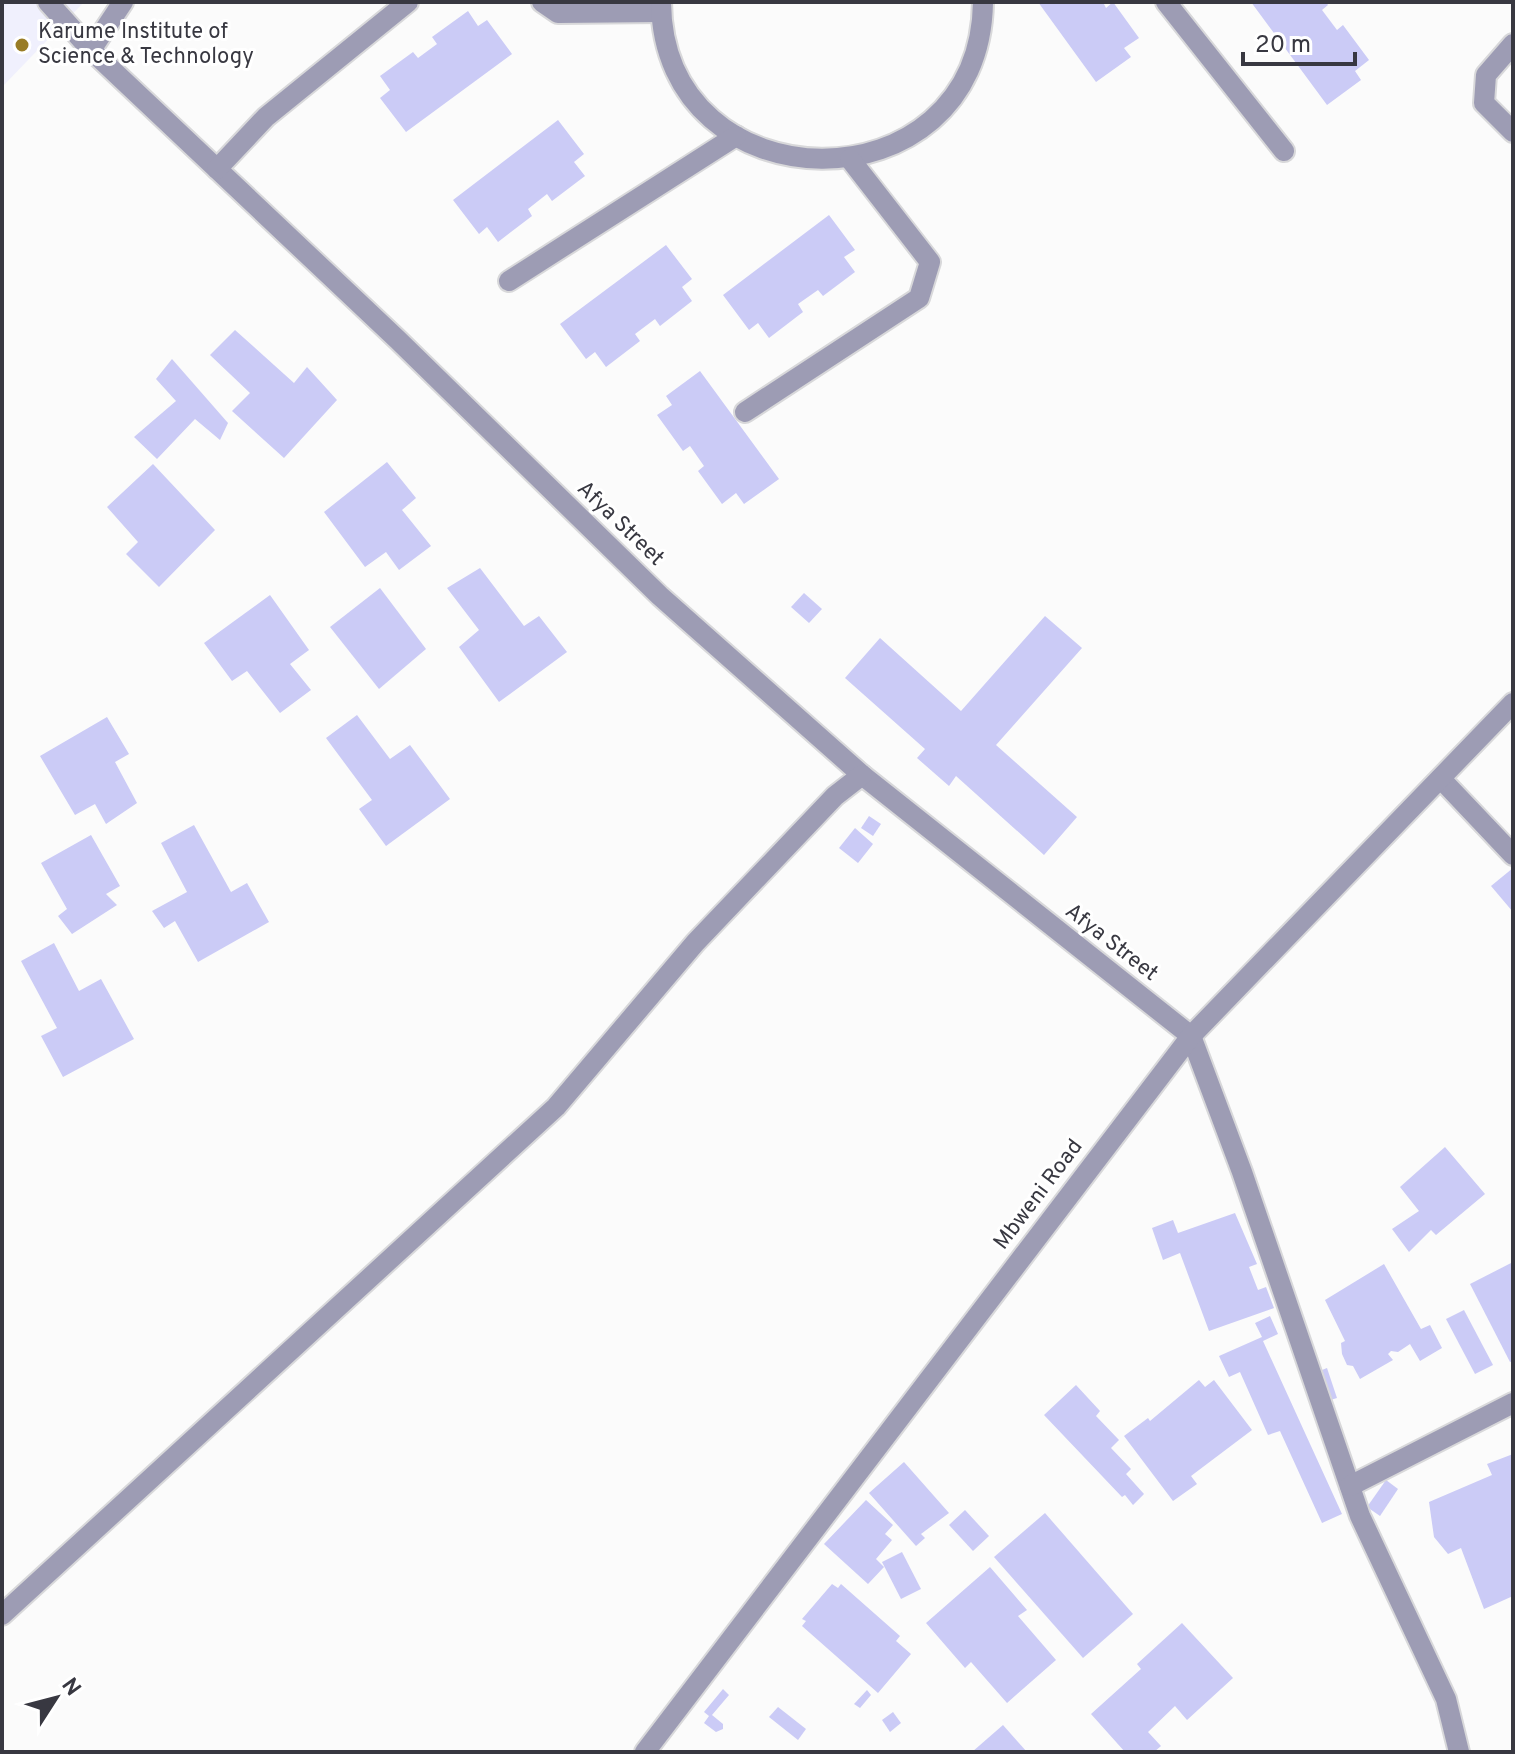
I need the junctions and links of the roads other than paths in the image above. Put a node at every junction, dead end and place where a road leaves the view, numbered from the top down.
1 (48, 2) edge
2 (123, 2) edge
3 (408, 2) edge
4 (542, 2) edge
5 (983, 2) edge
6 (1166, 2) edge
7 (661, 7) edge
8 (1513, 44) edge
9 (91, 50) junction
10 (1513, 132) edge
11 (736, 136) junction
12 (1284, 151) dead end
13 (850, 159) junction
14 (217, 169) junction
15 (509, 281) dead end
16 (745, 412) dead end
17 (1513, 703) edge
18 (862, 775) junction
19 (1442, 780) junction
20 (1513, 855) edge
21 (1191, 1036) junction
22 (1513, 1403) edge
23 (1350, 1486) junction
24 (2, 1615) edge
25 (645, 1752) edge
26 (1459, 1752) edge

1 - 9 street, Afya Street
2 - 9 street
3 - 14 street
4 - 7 street
5 - 13 street
6 - 12 street
7 - 11 street
8 - 10 street
9 - 14 street, Afya Street
11 - 13 street
11 - 15 street
13 - 16 street
14 - 18 street, Afya Street
17 - 19 street, Mbweni Road
18 - 21 street, Afya Street
18 - 24 street
19 - 20 street
19 - 21 street, Mbweni Road
21 - 23 street
21 - 25 street, Mbweni Road
22 - 23 street
23 - 26 street

